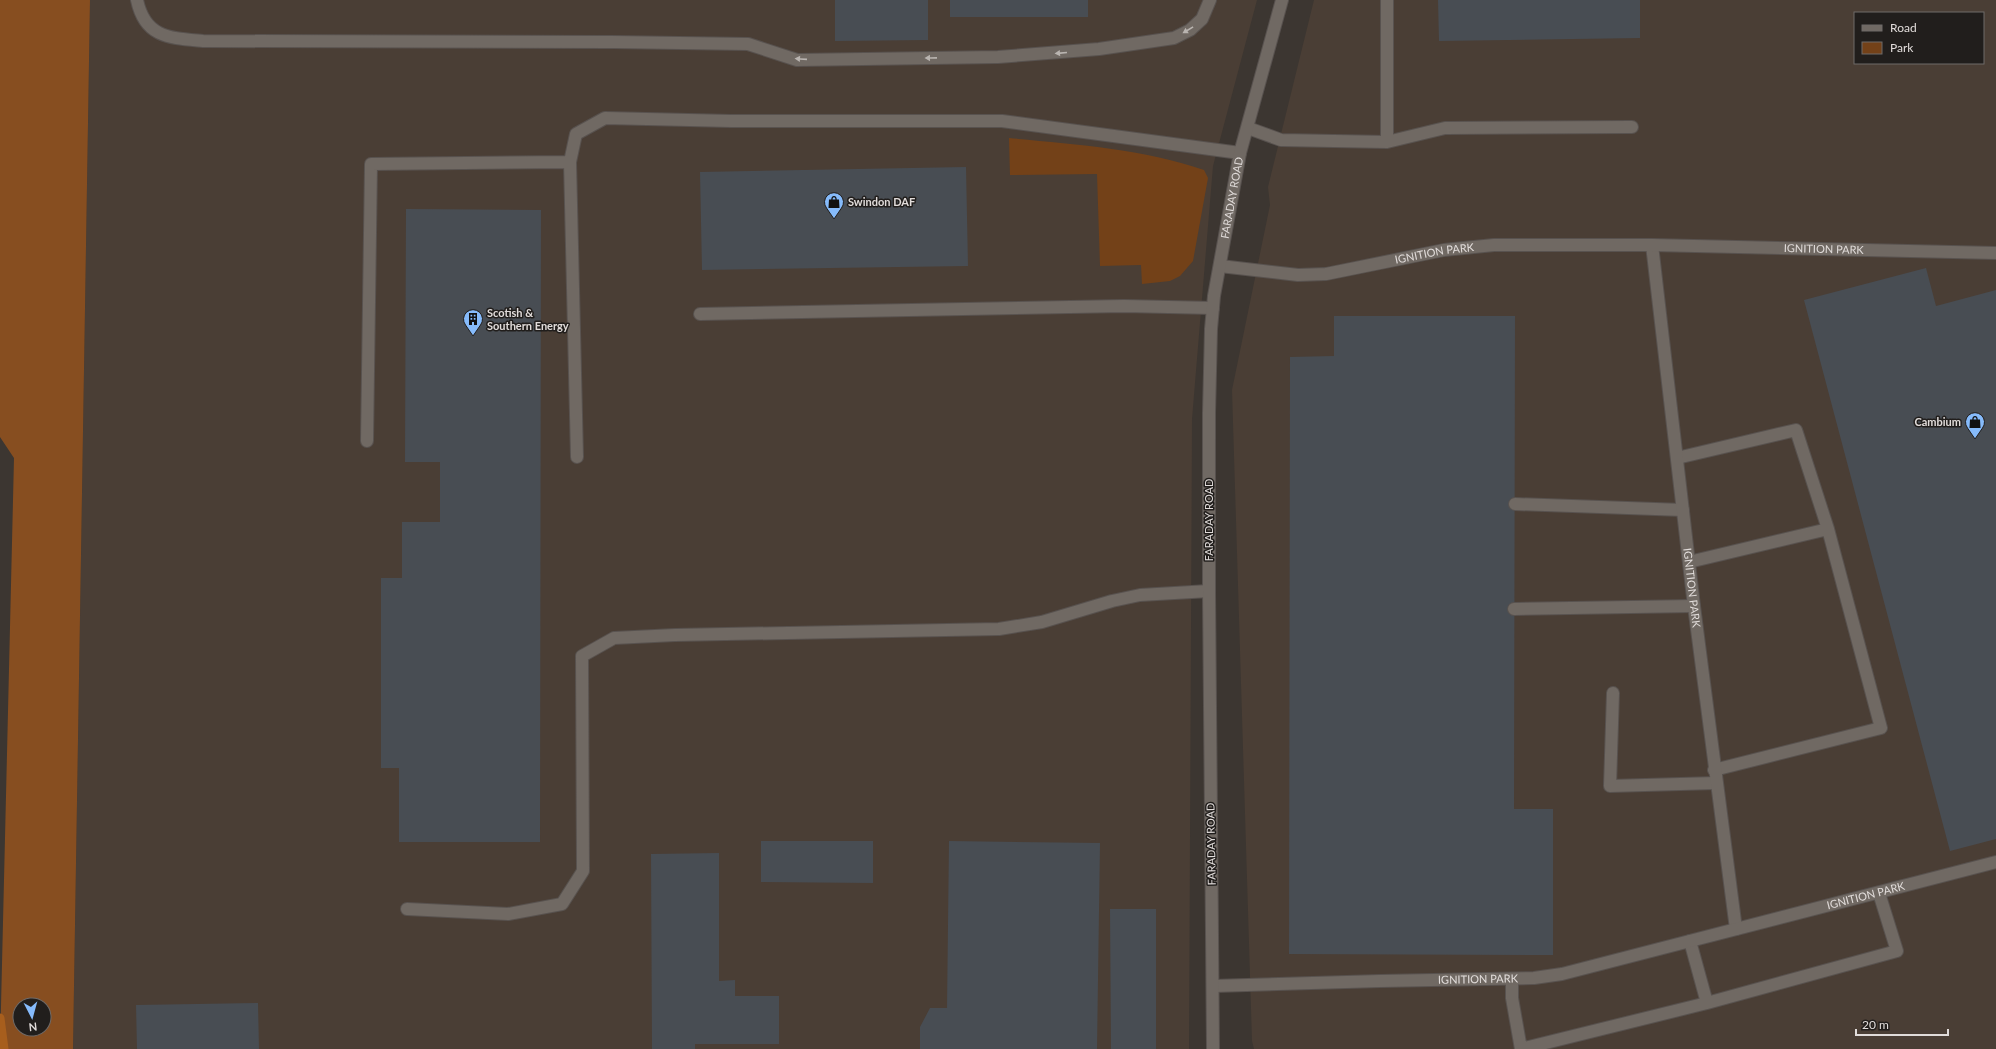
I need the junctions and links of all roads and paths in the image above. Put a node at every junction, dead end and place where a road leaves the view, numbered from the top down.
1 (137, 0) edge
2 (1210, 0) edge
3 (1282, 0) edge
4 (1387, 0) edge
5 (1632, 127) dead end
6 (1248, 128) junction
7 (1386, 142) junction
8 (1240, 153) junction
9 (570, 162) junction
10 (1652, 245) junction
11 (1996, 253) edge
12 (1220, 266) junction
13 (1213, 308) junction
14 (700, 314) dead end
15 (367, 441) dead end
16 (577, 458) dead end
17 (1677, 458) junction
18 (1515, 504) dead end
19 (1683, 510) junction
20 (1828, 529) junction
21 (1689, 562) junction
22 (1209, 591) junction
23 (1694, 606) junction
24 (1514, 609) dead end
25 (1613, 693) dead end
26 (1714, 770) junction
27 (1716, 783) junction
28 (1996, 862) edge
29 (1879, 893) junction
30 (407, 909) dead end
31 (1736, 929) junction
32 (1690, 941) junction
33 (1512, 979) junction
34 (1213, 986) junction
35 (1707, 1003) junction
36 (1213, 1049) edge

2 -> 1 street
3 - 6 street, FARADAY ROAD
4 - 7 street
5 - 7 street
6 - 7 street
6 - 8 street, FARADAY ROAD
8 - 9 street
8 - 12 street, FARADAY ROAD
9 - 15 street
9 - 16 street
10 - 11 street, IGNITION PARK
10 - 12 street, IGNITION PARK
10 - 17 street, IGNITION PARK
12 - 13 street, FARADAY ROAD
13 - 14 street
13 - 22 street, FARADAY ROAD
17 - 19 street, IGNITION PARK
17 - 20 street
18 - 19 street
19 - 21 street, IGNITION PARK
20 - 21 street
20 - 26 street
21 - 23 street, IGNITION PARK
22 - 30 street
22 - 34 street, FARADAY ROAD
23 - 24 street
23 - 26 street, IGNITION PARK
25 - 27 street
26 - 27 street, IGNITION PARK
27 - 31 street, IGNITION PARK
28 - 29 street, IGNITION PARK
29 - 31 street, IGNITION PARK
29 - 35 street
31 - 32 street, IGNITION PARK
32 - 33 street, IGNITION PARK
32 - 35 street
33 - 34 street, IGNITION PARK
33 - 35 street
34 - 36 street, FARADAY ROAD

